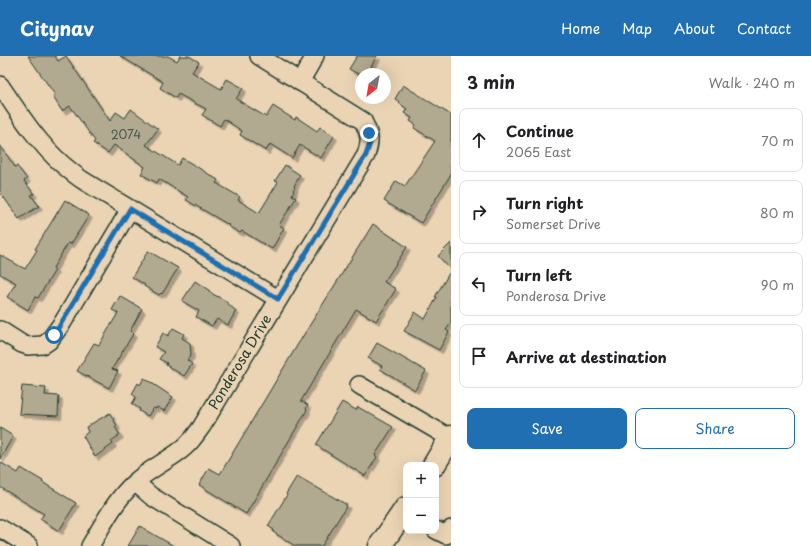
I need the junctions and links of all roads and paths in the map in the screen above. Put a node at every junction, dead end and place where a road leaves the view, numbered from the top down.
1 (259, 56) edge
2 (315, 56) edge
3 (300, 82) junction
4 (0, 85) edge
5 (130, 209) junction
6 (278, 299) junction
7 (0, 330) edge
8 (358, 384) dead end
9 (451, 438) edge
10 (436, 462) edge
11 (135, 482) junction
12 (403, 513) edge
13 (0, 528) edge
14 (451, 530) edge
15 (439, 532) edge
16 (29, 546) edge
17 (90, 546) edge
18 (231, 546) edge
19 (380, 546) edge

1 - 3 street
2 - 3 street
3 - 6 street, Ponderosa Drive
4 - 5 street
5 - 6 street
5 - 7 street
6 - 11 street, Ponderosa Drive
8 - 9 street
9 - 10 main road
11 - 17 street, Ponderosa Drive
11 - 18 street
12 - 19 main road
13 - 16 street
14 - 15 street

